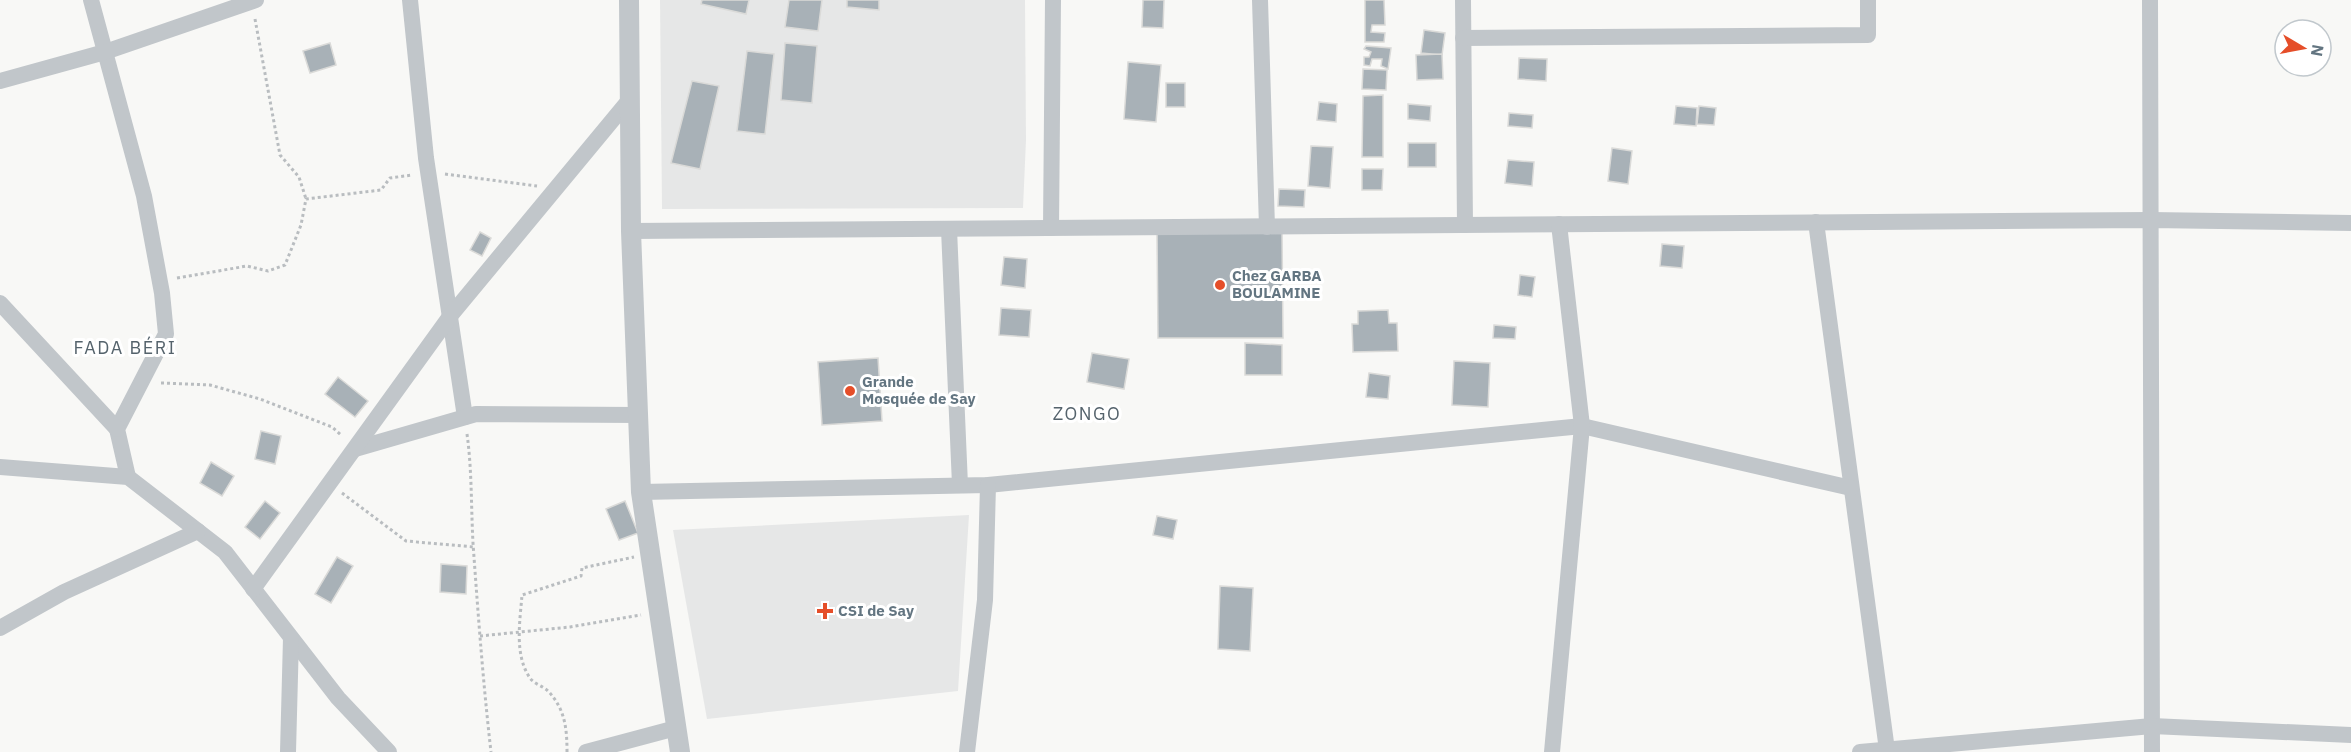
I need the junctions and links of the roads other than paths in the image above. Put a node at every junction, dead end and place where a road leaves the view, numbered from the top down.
1 (91, 0) edge
2 (410, 0) edge
3 (629, 0) edge
4 (1053, 0) edge
5 (1260, 0) edge
6 (1463, 0) edge
7 (1868, 0) edge
8 (2150, 0) edge
9 (254, 1) edge
10 (1463, 38) junction
11 (105, 52) junction
12 (0, 81) edge
13 (630, 99) junction
14 (2151, 220) junction
15 (1816, 222) junction
16 (2351, 223) edge
17 (1559, 224) junction
18 (1465, 225) junction
19 (1267, 227) junction
20 (1051, 228) junction
21 (949, 229) junction
22 (631, 231) junction
23 (0, 303) edge
24 (451, 315) junction
25 (638, 415) junction
26 (465, 417) junction
27 (1582, 426) junction
28 (117, 429) junction
29 (355, 449) junction
30 (0, 467) edge
31 (128, 477) junction
32 (960, 485) junction
33 (988, 485) junction
34 (1851, 488) junction
35 (641, 492) junction
36 (198, 531) junction
37 (253, 589) junction
38 (0, 628) edge
39 (291, 638) junction
40 (2152, 726) junction
41 (676, 728) junction
42 (2351, 735) edge
43 (1887, 750) junction
44 (288, 752) edge
45 (389, 752) edge
46 (586, 752) edge
47 (680, 752) edge
48 (967, 752) edge
49 (1552, 752) edge
50 (1860, 752) edge
51 (2152, 752) edge

1 - 11 street
2 - 24 street
3 - 13 street
4 - 20 street
5 - 19 street
6 - 10 street
7 - 10 street
8 - 14 street
9 - 11 street
10 - 18 street
11 - 12 street
11 - 28 street
13 - 22 street
13 - 24 street
14 - 15 street
14 - 16 street
14 - 40 street
15 - 17 street
15 - 34 street
17 - 18 street
17 - 27 street
18 - 19 street
19 - 20 street
20 - 21 street
21 - 22 street
21 - 32 street
22 - 25 street
23 - 28 street
24 - 26 street
24 - 29 street
25 - 26 street
25 - 35 street
26 - 29 street
27 - 33 street
27 - 34 street
27 - 49 street
28 - 31 street
29 - 37 street
30 - 31 street
31 - 36 street
32 - 33 street
32 - 35 street
33 - 48 street
34 - 43 street
35 - 41 street
36 - 37 street
36 - 38 street
37 - 39 street
39 - 44 street
39 - 45 street
40 - 42 street
40 - 43 street
40 - 51 street
41 - 46 street
41 - 47 street
43 - 50 street

